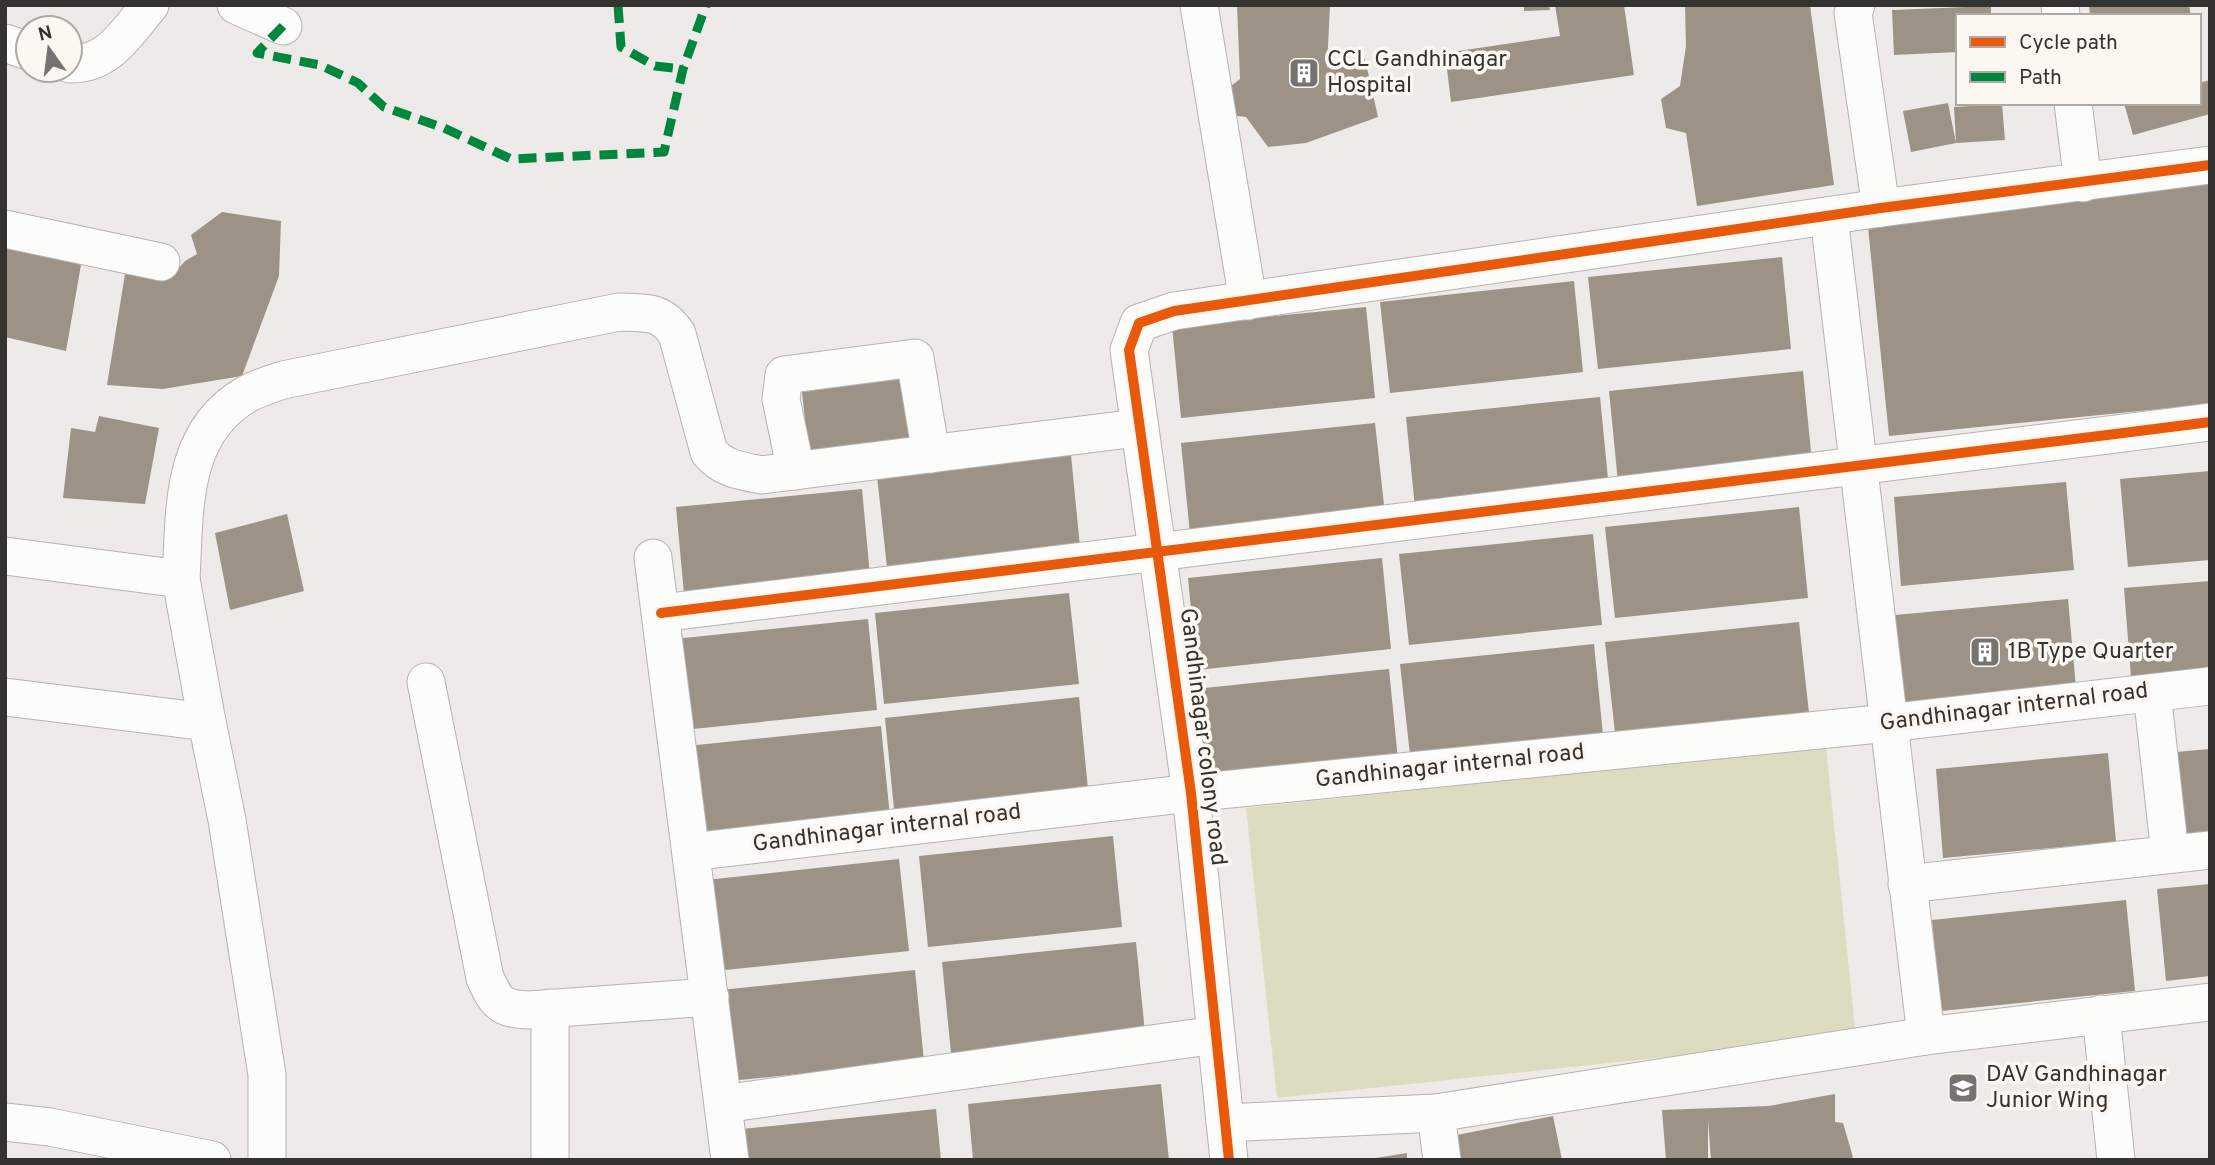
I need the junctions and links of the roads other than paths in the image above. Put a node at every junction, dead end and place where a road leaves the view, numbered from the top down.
1 (150, 5) edge
2 (236, 5) edge
3 (1199, 5) edge
4 (1856, 5) edge
5 (283, 26) dead end
6 (84, 64) edge
7 (2073, 105) edge
8 (2210, 165) edge
9 (2084, 183) junction
10 (1881, 208) junction
11 (1829, 217) junction
12 (5, 229) edge
13 (160, 262) dead end
14 (1248, 301) junction
15 (2210, 422) edge
16 (1137, 428) junction
17 (931, 454) junction
18 (1860, 466) junction
19 (796, 471) junction
20 (1156, 548) junction
21 (5, 556) edge
22 (653, 558) dead end
23 (181, 579) junction
24 (661, 613) junction
25 (426, 682) dead end
26 (2210, 686) edge
27 (2152, 692) junction
28 (5, 697) edge
29 (207, 722) junction
30 (1888, 723) junction
31 (1191, 793) junction
32 (2210, 849) edge
33 (691, 852) junction
34 (2170, 854) junction
35 (1907, 884) junction
36 (710, 997) junction
37 (2210, 1002) edge
38 (550, 1008) junction
39 (2101, 1014) junction
40 (1216, 1035) junction
41 (1926, 1036) junction
42 (723, 1104) junction
43 (1436, 1113) junction
44 (5, 1122) edge
45 (1225, 1124) junction
46 (212, 1160) edge
47 (267, 1160) edge
48 (550, 1160) edge
49 (730, 1160) edge
50 (1229, 1160) edge
51 (1442, 1160) edge
52 (2116, 1160) edge

1 - 6 street
2 - 5 street
3 - 14 street
4 - 10 street
7 - 9 street
8 - 9 street
9 - 10 street
10 - 11 street
11 - 14 street
11 - 18 street
12 - 13 street
14 - 16 street, Gandhinagar colony road
15 - 18 street
16 - 17 street
16 - 20 street, Gandhinagar colony road
17 - 19 street
17 - 19 street
18 - 20 street
18 - 30 street
19 - 23 street
20 - 24 street
20 - 31 street, Gandhinagar colony road
21 - 23 street
22 - 24 street
23 - 29 street
24 - 33 street
25 - 38 street
26 - 27 street, Gandhinagar internal road
27 - 30 street, Gandhinagar internal road
27 - 34 street
28 - 29 street
29 - 47 street
30 - 31 street, Gandhinagar internal road
30 - 35 street
31 - 33 street, Gandhinagar internal road
31 - 40 street, Gandhinagar colony road
32 - 34 street
33 - 36 street
34 - 35 street
35 - 41 street
36 - 38 street
36 - 42 street
37 - 39 street
38 - 48 street
39 - 41 street
39 - 52 street
40 - 42 street
40 - 45 street, Gandhinagar colony road
41 - 43 street
42 - 49 street
43 - 45 street
43 - 51 street
44 - 46 street
45 - 50 street, Gandhinagar colony road

